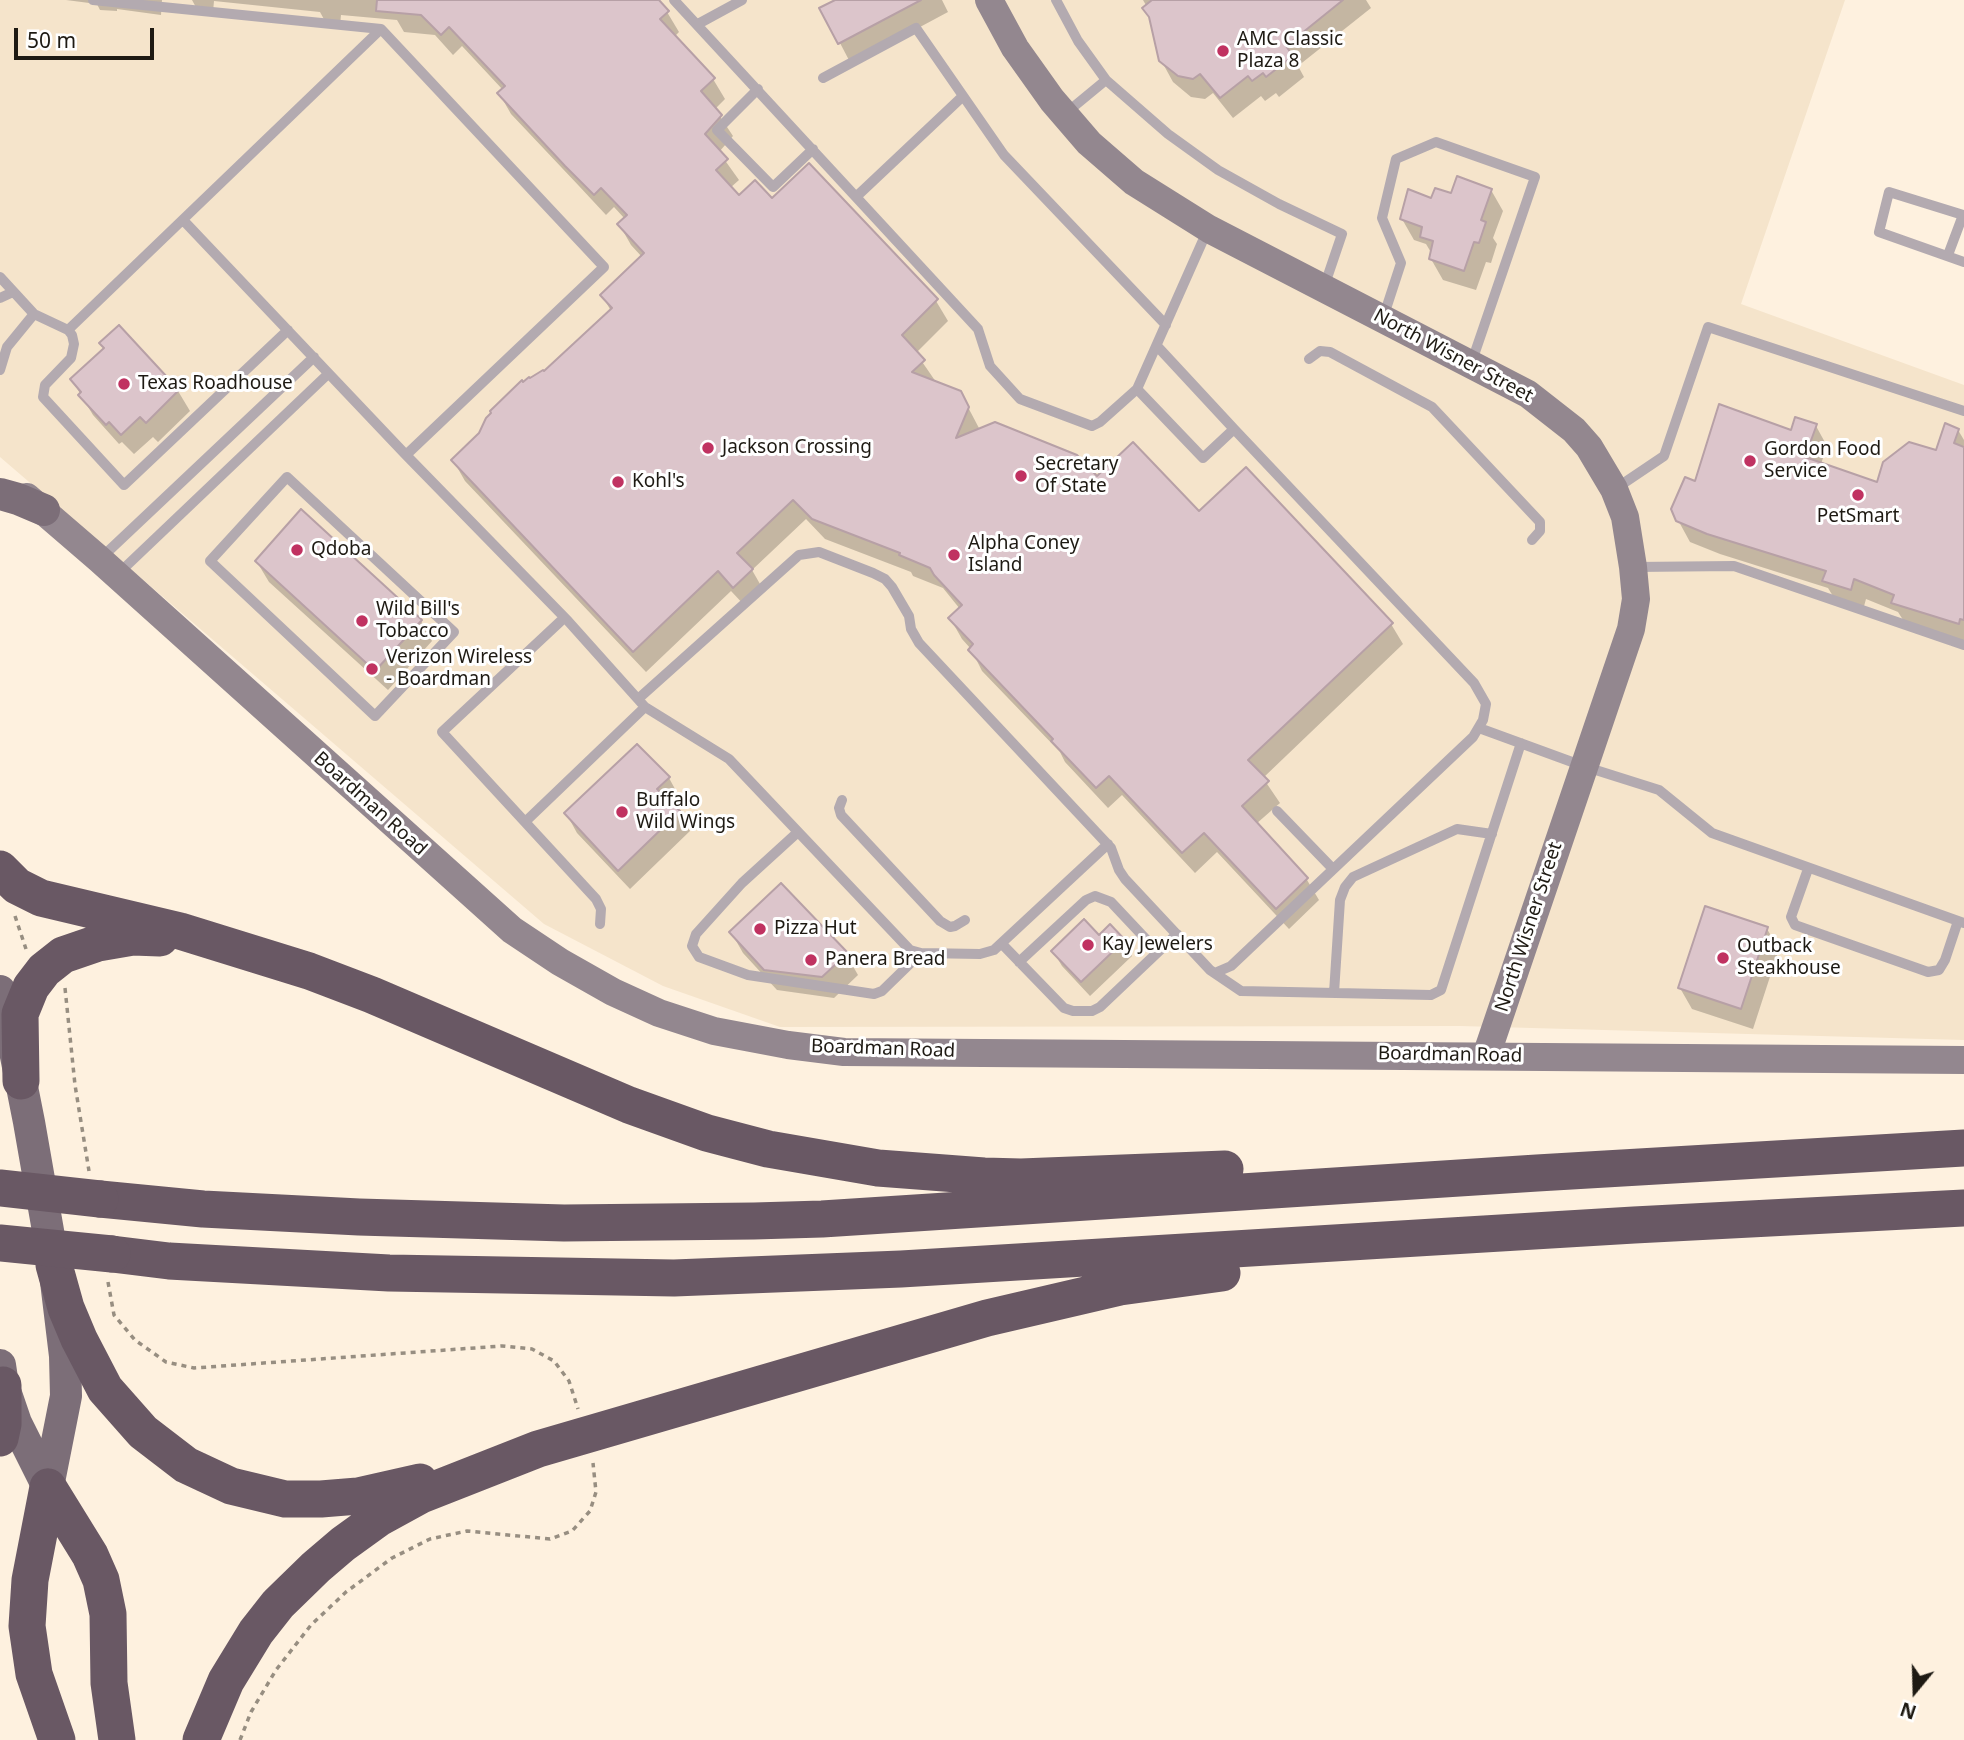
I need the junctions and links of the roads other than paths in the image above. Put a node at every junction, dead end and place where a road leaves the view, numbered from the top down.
1 (93, 0) edge
2 (674, 0) edge
3 (742, 0) edge
4 (989, 0) edge
5 (1056, 0) edge
6 (698, 24) junction
7 (381, 29) junction
8 (823, 78) dead end
9 (1107, 80) junction
10 (758, 89) junction
11 (961, 97) junction
12 (1064, 114) junction
13 (814, 149) junction
14 (857, 197) junction
15 (183, 220) junction
16 (1209, 229) junction
17 (1948, 256) junction
18 (1964, 262) edge
19 (0, 277) edge
20 (1324, 288) junction
21 (13, 292) junction
22 (0, 298) edge
23 (34, 314) junction
24 (1383, 318) junction
25 (1166, 325) junction
26 (68, 330) junction
27 (288, 330) junction
28 (1157, 346) junction
29 (314, 357) junction
30 (1309, 359) dead end
31 (1471, 364) junction
32 (0, 370) edge
33 (328, 374) junction
34 (1137, 388) junction
35 (1964, 411) edge
36 (1234, 429) junction
37 (406, 455) junction
38 (0, 479) edge
39 (1614, 489) junction
40 (0, 494) edge
41 (44, 510) junction
42 (1532, 540) dead end
43 (108, 567) junction
44 (1633, 567) junction
45 (565, 618) junction
46 (1964, 645) edge
47 (642, 703) junction
48 (375, 716) joint
49 (1479, 728) junction
50 (1521, 743) junction
51 (1583, 766) junction
52 (842, 800) dead end
53 (1277, 811) dead end
54 (525, 822) junction
55 (798, 832) junction
56 (1492, 834) junction
57 (1108, 844) junction
58 (0, 869) edge
59 (1333, 869) junction
60 (1808, 869) junction
61 (965, 920) dead end
62 (1961, 922) edge
63 (600, 924) dead end
64 (1177, 934) junction
65 (1002, 944) junction
66 (1158, 952) junction
67 (921, 953) junction
68 (1019, 962) junction
69 (291, 965) junction
70 (1217, 972) junction
71 (0, 991) edge
72 (1334, 993) junction
73 (1963, 1055) edge
74 (1486, 1056) junction
75 (21, 1081) junction
76 (1964, 1148) edge
77 (1537, 1172) junction
78 (0, 1188) edge
79 (1964, 1208) edge
80 (1634, 1225) junction
81 (0, 1243) edge
82 (54, 1265) junction
83 (2, 1375) edge
84 (0, 1438) edge
85 (538, 1449) junction
86 (48, 1487) junction
87 (57, 1740) edge
88 (117, 1740) edge
89 (201, 1740) edge

1 - 7 lane
2 - 6 lane
3 - 6 lane
4 - 12 main road, North Wisner Street
5 - 9 lane
6 - 10 lane
7 - 15 lane
7 - 37 lane
8 - 11 lane
9 - 12 lane
9 - 20 lane
10 - 13 lane
10 - 13 lane
11 - 14 lane
11 - 25 lane
12 - 16 main road, North Wisner Street
13 - 14 lane
14 - 34 lane
15 - 26 lane
15 - 27 lane
16 - 20 main road, North Wisner Street
16 - 25 lane
17 - 17 lane
17 - 18 lane
19 - 21 lane
20 - 24 main road, North Wisner Street
21 - 22 lane
21 - 23 lane
23 - 26 lane
23 - 32 lane
24 - 31 main road, North Wisner Street
24 - 31 lane
25 - 28 lane
26 - 27 lane
27 - 29 lane
28 - 34 lane
28 - 36 lane
29 - 33 lane
29 - 43 lane
30 - 42 lane
31 - 39 main road, North Wisner Street
33 - 37 lane
33 - 43 lane
34 - 36 lane
35 - 39 lane
36 - 49 lane
37 - 45 lane
38 - 41 main road, Boardman Road
39 - 44 main road, North Wisner Street
40 - 41 main road
41 - 43 main road, Boardman Road
43 - 74 main road, Boardman Road
44 - 46 lane
44 - 51 main road, North Wisner Street
45 - 47 lane
45 - 54 lane
47 - 54 lane
47 - 55 lane
47 - 57 lane
48 - 48 lane
49 - 50 lane
49 - 59 lane
50 - 51 lane
50 - 56 lane
51 - 60 lane
51 - 74 main road, North Wisner Street
52 - 61 lane
53 - 59 lane
54 - 63 lane
55 - 67 lane
55 - 67 lane
56 - 72 lane
56 - 72 lane
57 - 64 lane
57 - 65 lane
58 - 69 highway
59 - 70 lane
60 - 62 lane
60 - 62 lane
64 - 66 lane
64 - 70 lane
65 - 67 lane
65 - 68 lane
66 - 68 lane
66 - 68 lane
69 - 75 highway
69 - 77 highway
70 - 72 lane
71 - 75 main road
73 - 74 main road, Boardman Road
75 - 82 main road
76 - 77 highway
77 - 78 highway, bridge
79 - 80 highway
80 - 81 highway, bridge
80 - 85 highway
82 - 85 highway
82 - 86 main road
83 - 84 highway
83 - 86 main road
85 - 89 highway
86 - 87 highway
86 - 88 highway

